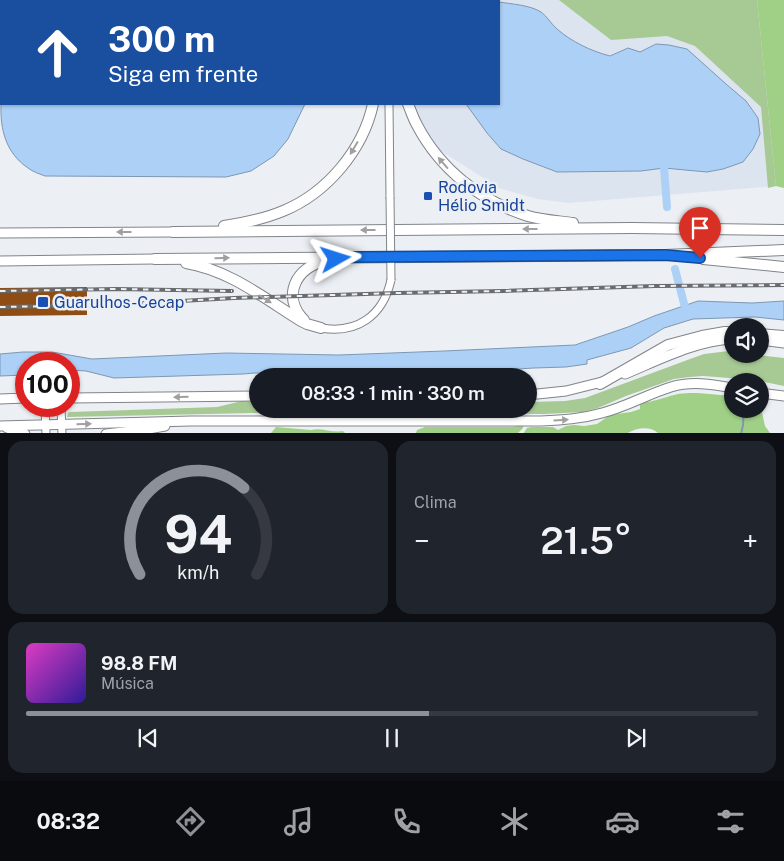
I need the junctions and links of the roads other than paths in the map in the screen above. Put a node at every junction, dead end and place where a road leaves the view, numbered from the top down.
1 (373, 105) edge
2 (389, 105) edge
3 (408, 105) edge
4 (632, 228) junction
5 (784, 230) edge
6 (173, 232) junction
7 (0, 233) edge
8 (784, 250) edge
9 (665, 255) junction
10 (354, 257) junction
11 (155, 259) junction
12 (0, 261) edge
13 (784, 267) edge
14 (321, 328) junction
15 (724, 333) edge
16 (769, 335) edge
17 (784, 336) edge
18 (724, 340) edge
19 (769, 341) edge
20 (784, 343) edge
21 (600, 384) junction
22 (724, 386) edge
23 (537, 394) edge
24 (769, 394) edge
25 (249, 396) edge
26 (784, 396) edge
27 (0, 398) edge
28 (15, 398) edge
29 (80, 398) edge
30 (191, 421) junction
31 (0, 426) edge
32 (46, 429) edge
33 (62, 429) edge
34 (22, 433) edge
35 (115, 433) edge

1 -> 6 highway
2 - 14 street, bridge
4 -> 3 highway
4 - 5 highway
4 -> 6 highway
6 -> 7 main road
8 - 9 highway
9 - 10 highway
9 - 13 highway
11 -> 10 highway
10 - 14 highway
11 - 12 main road
11 -> 14 highway
15 - 21 highway
16 - 17 highway
18 - 21 main road
19 - 20 main road
21 - 23 main road
30 -> 22 main road
24 - 26 main road
25 -> 29 main road
27 - 28 main road
33 -> 30 main road
30 - 35 main road
31 - 32 main road
31 - 34 main road
32 - 33 main road

